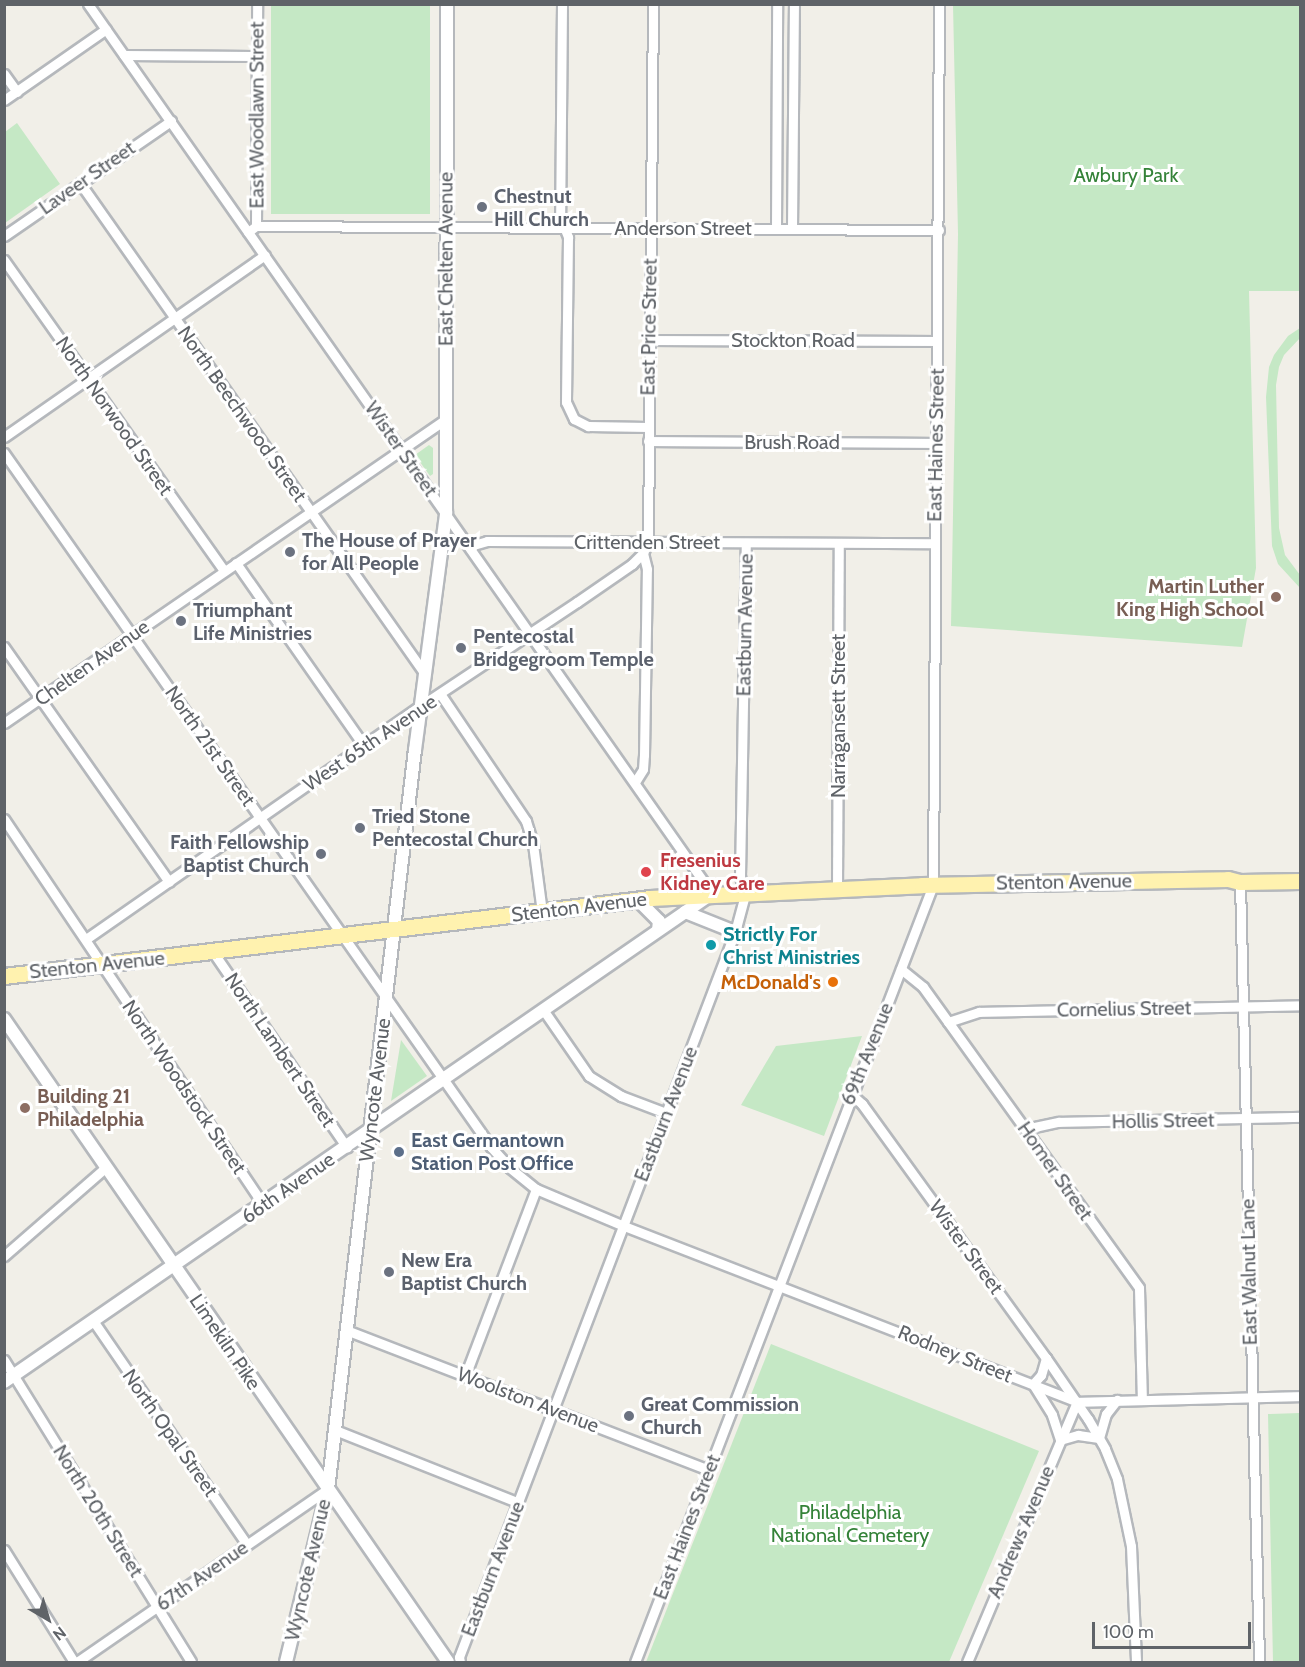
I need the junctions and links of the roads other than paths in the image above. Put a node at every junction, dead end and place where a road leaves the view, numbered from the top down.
1 (88, 4) edge
2 (257, 4) edge
3 (447, 4) edge
4 (562, 4) edge
5 (653, 4) edge
6 (777, 4) edge
7 (794, 4) edge
8 (939, 4) edge
9 (106, 29) junction
10 (124, 55) junction
11 (258, 56) junction
12 (4, 74) edge
13 (17, 92) junction
14 (4, 100) edge
15 (171, 121) junction
16 (80, 183) junction
17 (446, 227) junction
18 (564, 228) junction
19 (651, 228) junction
20 (252, 229) junction
21 (776, 229) junction
22 (792, 230) junction
23 (939, 230) junction
24 (4, 236) edge
25 (265, 255) junction
26 (4, 260) edge
27 (174, 318) junction
28 (650, 340) junction
29 (936, 341) junction
30 (87, 378) junction
31 (446, 419) junction
32 (648, 427) junction
33 (4, 437) edge
34 (648, 441) junction
35 (937, 443) junction
36 (402, 449) junction
37 (4, 453) edge
38 (311, 511) junction
39 (446, 513) junction
40 (648, 542) junction
41 (746, 543) junction
42 (839, 543) junction
43 (934, 543) junction
44 (470, 546) junction
45 (643, 553) junction
46 (236, 563) junction
47 (224, 571) junction
48 (531, 633) junction
49 (132, 636) junction
50 (4, 648) edge
51 (425, 674) junction
52 (441, 695) junction
53 (40, 698) junction
54 (422, 705) junction
55 (4, 723) edge
56 (364, 746) junction
57 (635, 782) junction
58 (261, 818) junction
59 (4, 819) edge
60 (1300, 881) edge
61 (169, 882) junction
62 (1240, 882) junction
63 (933, 885) junction
64 (837, 888) junction
65 (712, 894) junction
66 (745, 894) junction
67 (637, 900) junction
68 (542, 912) junction
69 (685, 912) junction
70 (395, 927) junction
71 (658, 930) junction
72 (735, 932) junction
73 (342, 935) junction
74 (86, 939) junction
75 (213, 952) junction
76 (102, 965) junction
77 (901, 969) junction
78 (4, 976) edge
79 (386, 998) junction
80 (1300, 1005) edge
81 (1243, 1006) junction
82 (544, 1011) junction
83 (4, 1019) edge
84 (948, 1022) junction
85 (445, 1079) junction
86 (851, 1094) junction
87 (666, 1113) junction
88 (1300, 1117) edge
89 (1245, 1119) junction
90 (1025, 1129) junction
91 (370, 1132) junction
92 (347, 1148) junction
93 (106, 1167) junction
94 (536, 1189) junction
95 (263, 1205) junction
96 (802, 1224) joint
97 (624, 1226) junction
98 (4, 1256) edge
99 (174, 1267) junction
100 (779, 1284) junction
101 (94, 1322) junction
102 (346, 1330) junction
103 (1046, 1358) junction
104 (4, 1360) edge
105 (465, 1376) junction
106 (9, 1379) edge
107 (1033, 1384) junction
108 (1300, 1396) edge
109 (1252, 1397) junction
110 (1117, 1400) junction
111 (1142, 1400) junction
112 (1077, 1402) junction
113 (553, 1410) junction
114 (334, 1430) junction
115 (1099, 1438) junction
116 (1060, 1440) junction
117 (709, 1470) junction
118 (328, 1489) junction
119 (519, 1503) junction
120 (247, 1545) junction
121 (4, 1550) edge
122 (157, 1608) junction
123 (76, 1662) edge
124 (191, 1662) edge
125 (286, 1662) edge
126 (448, 1662) edge
127 (460, 1662) edge
128 (635, 1662) edge
129 (967, 1662) edge
130 (1136, 1662) edge
131 (1259, 1662) edge

1 - 9 street, Wister Street
2 - 11 street, East Woodlawn Street
3 - 17 street, East Chelten Avenue
4 - 18 street
5 - 19 street, East Price Street
6 - 21 street
7 - 22 street
8 - 23 street, East Haines Street
9 - 10 street, Wister Street
9 - 13 street
10 - 11 street
10 - 15 street, Wister Street
11 - 20 street, East Woodlawn Street
12 - 13 street
13 - 14 street
15 - 16 street, Laveer Street
15 - 20 street, Wister Street
16 - 24 street, Laveer Street
16 - 27 street, North Beechwood Street
17 - 18 street, Anderson Street
17 - 20 street, Anderson Street
17 - 31 street, East Chelten Avenue
18 - 19 street, Anderson Street
18 - 32 street
19 - 21 street, Anderson Street
19 - 28 street, East Price Street
20 - 25 street, Wister Street
21 - 22 street, Anderson Street
22 - 23 street, Anderson Street
23 - 29 street, East Haines Street
25 - 27 street
25 - 36 street, Wister Street
26 - 30 street, North Norwood Street
27 - 30 street
27 - 38 street, North Beechwood Street
28 - 29 street, Stockton Road
28 - 32 street, East Price Street
29 - 35 street, East Haines Street
30 - 33 street
30 - 47 street, North Norwood Street
31 - 36 street, Chelten Avenue
31 - 39 street, East Chelten Avenue
32 - 34 street, East Price Street
34 - 35 street, Brush Road
34 - 40 street, East Price Street
35 - 43 street, East Haines Street
36 - 38 street, Chelten Avenue
36 - 39 street, Wister Street
37 - 49 street, North 21st Street
38 - 46 street, Chelten Avenue
38 - 51 street, North Beechwood Street
39 - 44 street, Wister Street
39 - 51 street, Wyncote Avenue
40 - 41 street, Crittenden Street
40 - 44 street, Crittenden Street
40 - 45 street, West 65th Avenue
41 - 42 street, Crittenden Street
41 - 66 street, Eastburn Avenue
42 - 43 street, Crittenden Street
42 - 64 street, Narragansett Street
43 - 63 street, East Haines Street
44 - 48 street, Wister Street
45 - 48 street, West 65th Avenue
45 - 57 street
46 - 47 street, Chelten Avenue
46 - 56 street
47 - 49 street, Chelten Avenue
48 - 52 street, West 65th Avenue
48 - 57 street, Wister Street
49 - 53 street, Chelten Avenue
49 - 58 street, North 21st Street
50 - 53 street
51 - 54 street, Wyncote Avenue
52 - 54 street, West 65th Avenue
52 - 68 street
53 - 55 street, Chelten Avenue
53 - 61 street
54 - 56 street, West 65th Avenue
54 - 70 street, Wyncote Avenue
56 - 58 street, West 65th Avenue
57 - 65 street, Wister Street
58 - 61 street, West 65th Avenue
58 - 73 street, North 21st Street
59 - 74 street, North Woodstock Street
60 - 62 main road, Stenton Avenue
61 - 74 street, West 65th Avenue
62 - 63 main road, Stenton Avenue
62 - 81 street, East Walnut Lane
63 - 64 main road, Stenton Avenue
63 - 77 street, 69th Avenue
64 - 66 main road, Stenton Avenue
65 - 66 main road, Stenton Avenue
65 - 67 main road, Stenton Avenue
65 - 69 street, 66th Avenue
66 - 72 street, Eastburn Avenue
67 - 68 main road, Stenton Avenue
67 - 71 street
68 - 70 main road, Stenton Avenue
69 - 71 street, 66th Avenue
69 - 72 street
70 - 73 main road, Stenton Avenue
70 - 79 street, Wyncote Avenue
71 - 82 street, 66th Avenue
72 - 87 street, Eastburn Avenue
73 - 75 main road, Stenton Avenue
73 - 79 street, North 21st Street
74 - 76 street, North Woodstock Street
75 - 76 main road, Stenton Avenue
75 - 92 street, North Lambert Street
76 - 78 main road, Stenton Avenue
76 - 95 street, North Woodstock Street
77 - 84 street, Homer Street
77 - 86 street, 69th Avenue
79 - 85 street, North 21st Street
79 - 91 street, Wyncote Avenue
80 - 81 street, Cornelius Street
81 - 84 street, Cornelius Street
81 - 89 street, East Walnut Lane
82 - 85 street, 66th Avenue
82 - 87 street
83 - 93 street, Limekiln Pike
84 - 90 street, Homer Street
85 - 91 street, 66th Avenue
85 - 94 street, North 21st Street
86 - 96 street, 69th Avenue
86 - 103 street, Wister Street
87 - 97 street, Eastburn Avenue
88 - 89 street, Hollis Street
89 - 90 street, Hollis Street
89 - 109 street, East Walnut Lane
90 - 111 street, Homer Street
91 - 92 street, 66th Avenue
91 - 102 street, Wyncote Avenue
92 - 95 street, 66th Avenue
93 - 98 street
93 - 99 street, Limekiln Pike
94 - 97 street, North 21st Street
94 - 105 street
95 - 99 street, 66th Avenue
96 - 100 street, East Haines Street
97 - 100 street, Rodney Street
97 - 113 street, Eastburn Avenue
99 - 101 street, 66th Avenue
99 - 118 street, Limekiln Pike
100 - 107 street, Rodney Street
100 - 117 street, East Haines Street
101 - 106 street, 66th Avenue
101 - 120 street, North Opal Street
102 - 105 street, Woolston Avenue
102 - 114 street, Wyncote Avenue
103 - 107 street
103 - 112 street, Wister Street
104 - 106 street, North 20th Street
105 - 113 street, Woolston Avenue
106 - 122 street, North 20th Street
107 - 112 street, Rodney Street
107 - 116 street
108 - 109 street, Rodney Street
109 - 111 street, Rodney Street
109 - 131 street, East Walnut Lane
110 - 111 street, Rodney Street
110 - 112 street, Rodney Street
110 - 115 street
112 - 115 street, Wister Street
112 - 116 street, Andrews Avenue
113 - 117 street, Woolston Avenue
113 - 119 street, Eastburn Avenue
114 - 118 street, Wyncote Avenue
114 - 119 street
115 - 116 street
115 - 130 street, Wister Street
116 - 129 street, Andrews Avenue
117 - 128 street, East Haines Street
118 - 120 street, 67th Avenue
118 - 125 street, Wyncote Avenue
118 - 126 street, Limekiln Pike
119 - 127 street, Eastburn Avenue
120 - 122 street, 67th Avenue
121 - 123 street
122 - 123 street, 67th Avenue
122 - 124 street, North 20th Street

